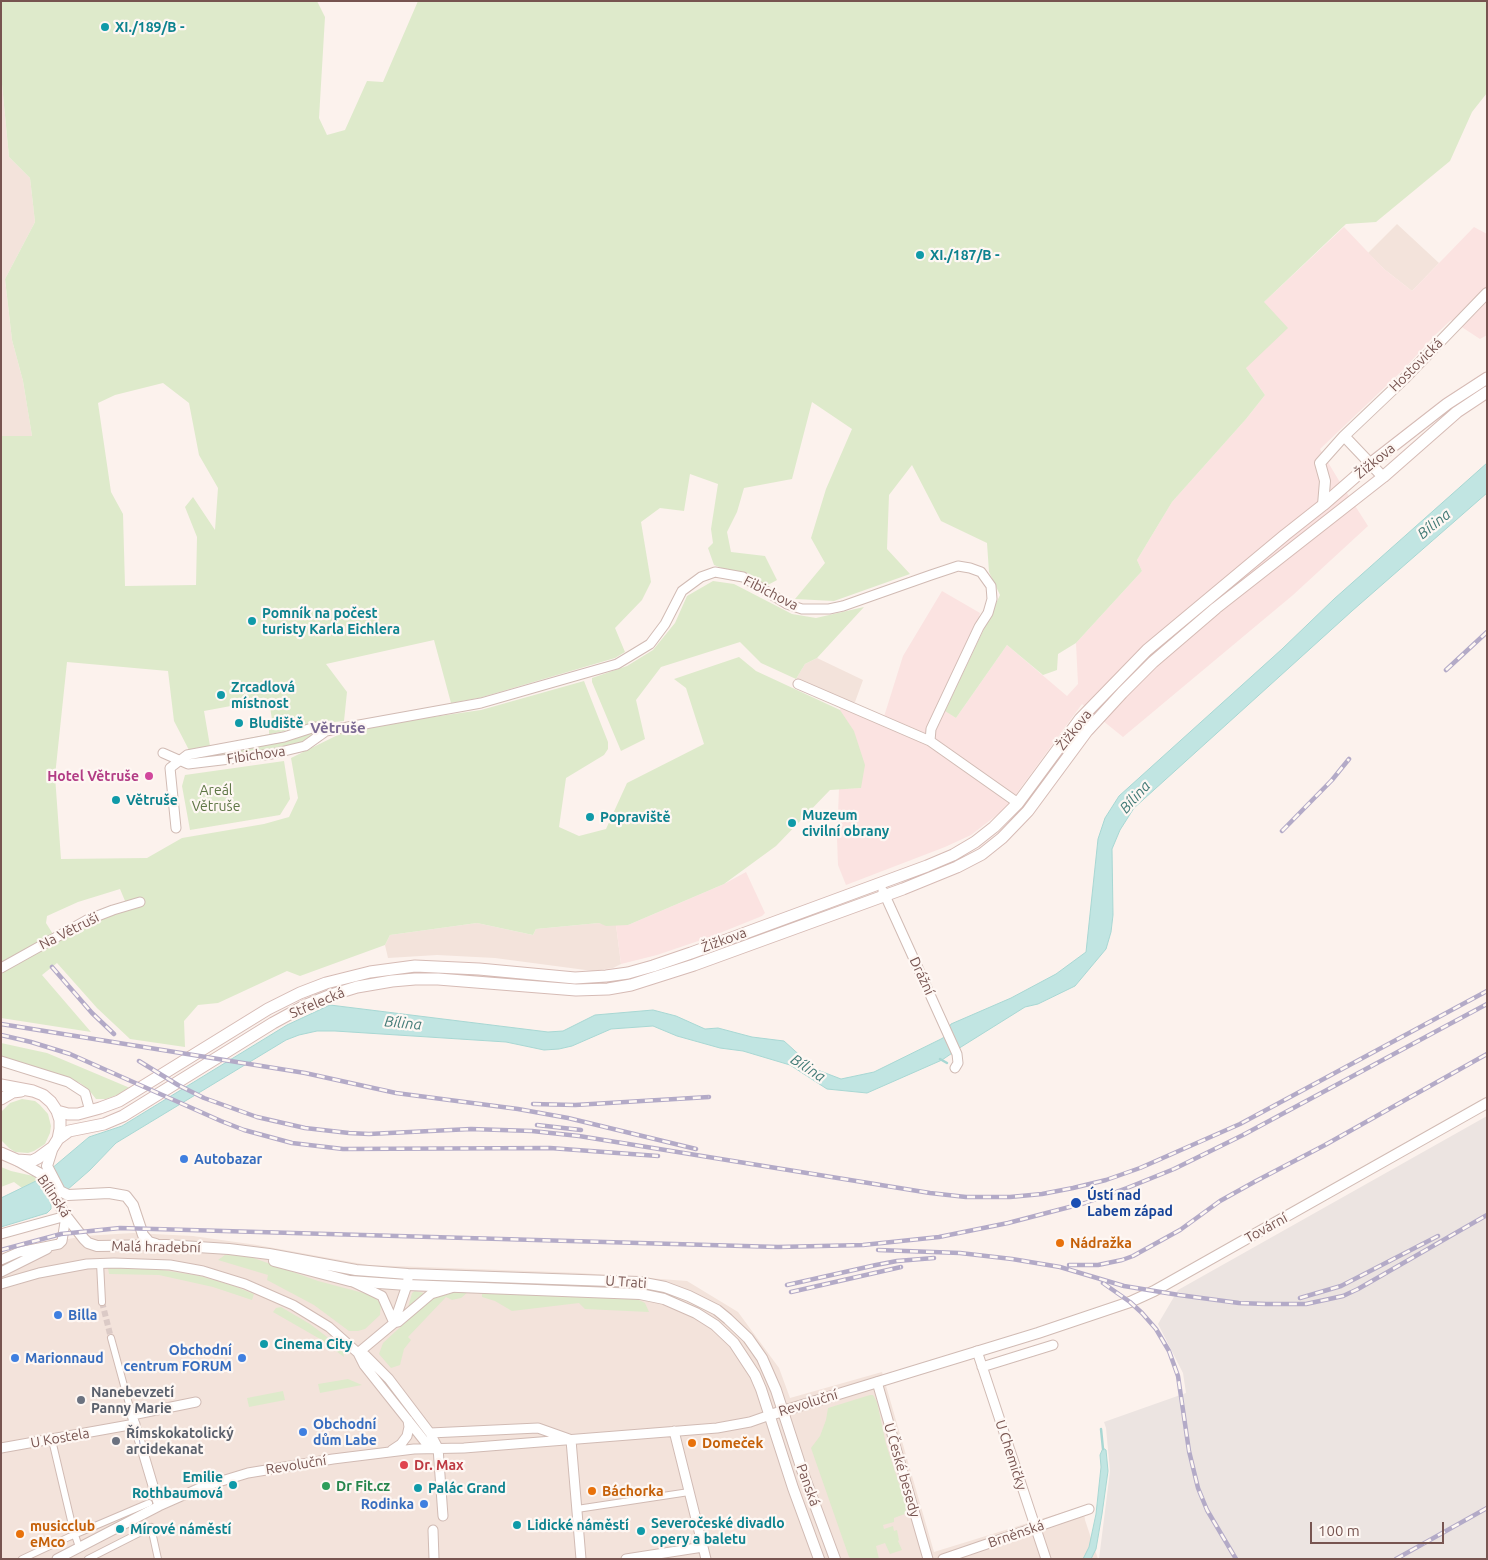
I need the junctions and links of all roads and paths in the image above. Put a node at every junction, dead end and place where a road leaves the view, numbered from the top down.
1 (1487, 293) edge
2 (1487, 378) edge
3 (1487, 392) edge
4 (1344, 436) junction
5 (1370, 464) junction
6 (1383, 477) junction
7 (1324, 505) junction
8 (798, 684) dead end
9 (326, 731) junction
10 (930, 741) junction
11 (163, 752) dead end
12 (181, 760) junction
13 (1018, 803) junction
14 (176, 828) dead end
15 (880, 884) junction
16 (884, 895) junction
17 (140, 902) dead end
18 (1, 968) edge
19 (606, 976) joint
20 (608, 989) joint
21 (1, 1061) edge
22 (955, 1068) dead end
23 (1, 1085) edge
24 (23, 1090) junction
25 (1, 1099) edge
26 (1487, 1103) edge
27 (57, 1110) junction
28 (90, 1111) junction
29 (55, 1143) junction
30 (1, 1153) edge
31 (17, 1160) junction
32 (46, 1175) junction
33 (84, 1195) junction
34 (61, 1198) junction
35 (66, 1216) junction
36 (1, 1234) edge
37 (84, 1239) joint
38 (55, 1246) junction
39 (166, 1246) junction
40 (229, 1249) junction
41 (1, 1260) edge
42 (100, 1263) junction
43 (1, 1272) edge
44 (408, 1274) junction
45 (350, 1281) junction
46 (1, 1284) edge
47 (407, 1285) junction
48 (455, 1287) junction
49 (102, 1302) tunnel mouth
50 (394, 1323) junction
51 (1038, 1333) joint
52 (111, 1338) tunnel mouth
53 (1053, 1345) dead end
54 (976, 1351) junction
55 (358, 1353) junction
56 (982, 1367) junction
57 (877, 1382) junction
58 (196, 1402) dead end
59 (783, 1410) junction
60 (770, 1415) junction
61 (134, 1420) junction
62 (408, 1420) junction
63 (674, 1431) junction
64 (430, 1433) junction
65 (52, 1440) junction
66 (571, 1440) junction
67 (1, 1448) edge
68 (434, 1448) junction
69 (390, 1452) junction
70 (689, 1492) junction
71 (149, 1503) dead end
72 (159, 1506) junction
73 (577, 1509) junction
74 (1088, 1509) dead end
75 (443, 1516) dead end
76 (1035, 1527) junction
77 (433, 1530) dead end
78 (74, 1534) junction
79 (703, 1546) junction
80 (79, 1547) junction
81 (22, 1559) edge
82 (57, 1559) edge
83 (88, 1559) edge
84 (158, 1559) edge
85 (434, 1559) edge
86 (581, 1559) edge
87 (626, 1559) edge
88 (706, 1559) edge
89 (819, 1559) edge
90 (835, 1559) edge
91 (928, 1559) edge
92 (943, 1559) edge
93 (1046, 1559) edge

1 - 4 street, Hostovická
2 - 5 main road, Žižkova
3 - 6 main road, Žižkova
4 - 5 street
4 - 7 street, Hostovická
5 - 6 street
5 - 7 main road, Žižkova
6 - 16 main road, Žižkova
7 - 13 main road, Žižkova
8 - 10 street
9 - 10 street, Fibichova
9 - 12 street, Fibichova
9 - 12 street, Fibichova
10 - 13 street
11 - 12 street, Fibichova
12 - 14 street
13 - 15 main road, Žižkova
15 - 16 street, Drážní
15 - 19 main road, Žižkova
16 - 20 main road, Žižkova
16 - 22 street, Drážní
17 - 18 street, Na Větruši
19 - 28 main road, Střelecká
20 - 29 main road, Střelecká
21 - 28 street
23 - 24 main road
24 - 25 main road
24 - 27 main road
26 - 51 street, Tovární
27 - 28 main road, Střelecká
27 - 29 main road
29 - 31 main road, Střelecká
29 - 32 street, Bílinská
30 - 31 main road
31 - 32 street, Bílinská
32 - 34 street, Bílinská
33 - 34 street
33 - 35 street
33 - 39 street
34 - 35 street, Bílinská
35 - 36 street
35 - 37 street, Bílinská
35 - 38 street
37 - 39 street, Malá hradební
38 - 41 street
38 - 43 street
39 - 40 street, Malá hradební
40 - 44 street, U Trati
40 - 45 street, U Trati
42 - 46 street, Malá hradební
42 - 49 street
42 - 55 street, Malá hradební
44 - 47 street
44 - 59 street, U Trati
45 - 47 street, U Trati
45 - 50 street, U Trati
47 - 48 street, U Trati
47 - 50 street
48 - 50 street, U Trati
48 - 60 street, U Trati
50 - 55 street, U Trati
51 - 54 street, Revoluční
52 - 61 street
53 - 56 street
54 - 56 street, U Chemičky
54 - 57 street, Revoluční
55 - 62 street, Malá hradební
55 - 64 street, Malá hradební
56 - 76 street, U Chemičky
57 - 59 street, Revoluční
57 - 91 street, U České besedy
58 - 61 street, U Kostela
59 - 60 street, Revoluční
59 - 90 street, Panská
60 - 63 street, Revoluční
60 - 89 street, Panská
61 - 65 street, U Kostela
61 - 72 street
62 - 68 street, Malá hradební
62 - 69 street
63 - 66 street, Revoluční
63 - 70 street
64 - 66 street, Revoluční
64 - 68 street
65 - 67 street, U Kostela
65 - 78 street
66 - 68 street, Revoluční
66 - 73 street
68 - 69 street, Revoluční
68 - 75 street
69 - 72 street, Revoluční
70 - 73 street
70 - 79 street
71 - 78 street
72 - 80 street
73 - 86 street
74 - 76 street, Brněnská
76 - 92 street, Brněnská
76 - 93 street, U Chemičky
77 - 85 street
78 - 80 street
78 - 81 street
79 - 87 street
79 - 88 street
80 - 82 street
83 - 84 street

